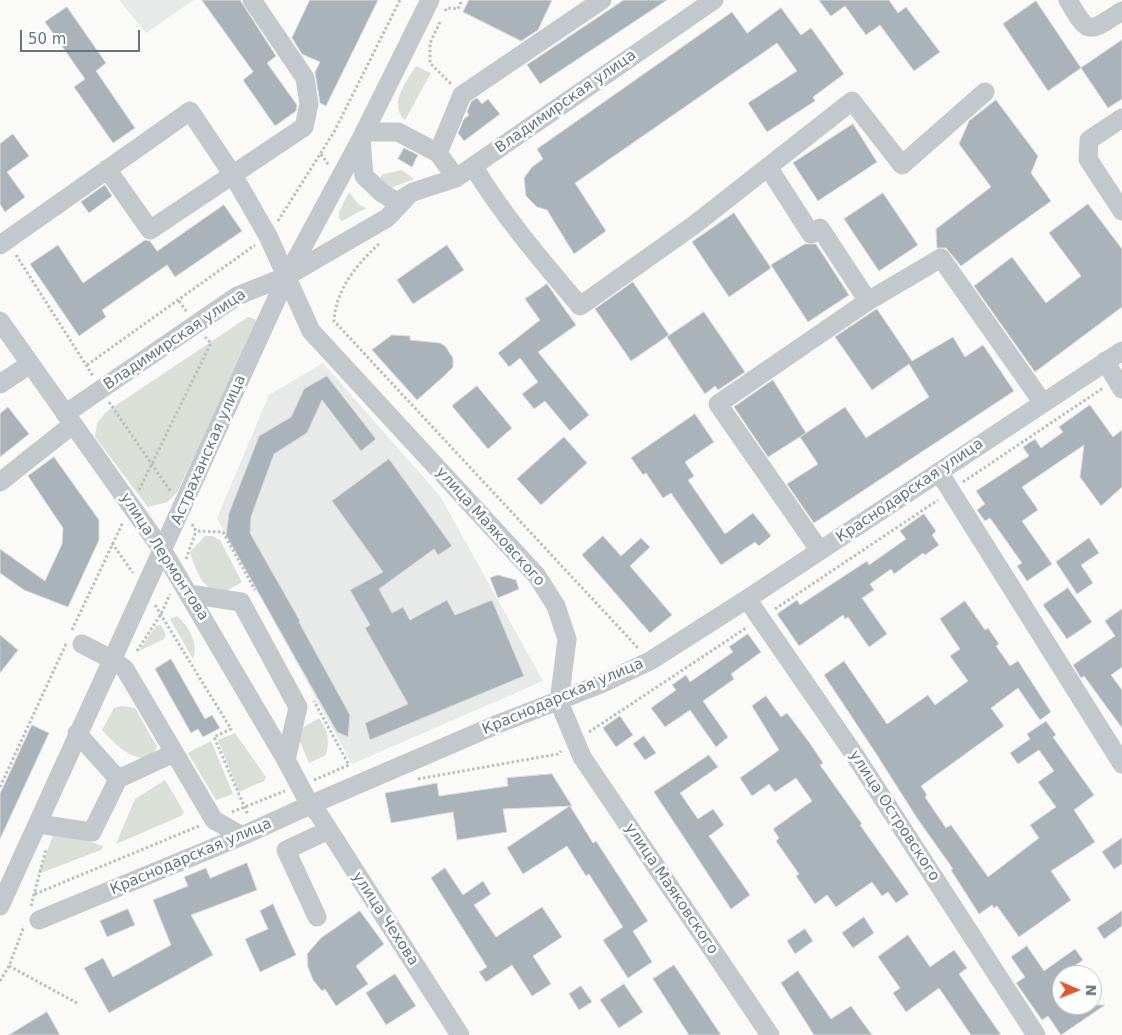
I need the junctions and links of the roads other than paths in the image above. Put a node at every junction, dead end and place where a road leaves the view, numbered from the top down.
1 (252, 0) edge
2 (430, 0) edge
3 (602, 0) edge
4 (714, 0) edge
5 (1068, 0) edge
6 (1122, 11) edge
7 (986, 92) dead end
8 (1122, 118) edge
9 (362, 136) junction
10 (438, 154) junction
11 (473, 166) junction
12 (768, 167) junction
13 (107, 169) junction
14 (233, 175) junction
15 (456, 178) junction
16 (413, 192) junction
17 (1122, 212) edge
18 (3, 243) edge
19 (287, 276) junction
20 (868, 301) junction
21 (0, 321) edge
22 (1122, 350) edge
23 (1105, 361) junction
24 (30, 364) junction
25 (0, 384) edge
26 (1122, 389) edge
27 (1043, 403) junction
28 (68, 420) junction
29 (939, 472) junction
30 (0, 482) edge
31 (163, 551) junction
32 (820, 551) junction
33 (189, 594) junction
34 (747, 599) junction
35 (73, 640) road end
36 (119, 664) junction
37 (559, 702) junction
38 (77, 733) junction
39 (174, 753) junction
40 (286, 760) junction
41 (1122, 764) edge
42 (118, 779) junction
43 (310, 805) junction
44 (45, 826) junction
45 (329, 830) junction
46 (248, 833) junction
47 (0, 906) edge
48 (32, 917) road end
49 (317, 917) dead end
50 (460, 1035) edge
51 (770, 1035) edge
52 (1036, 1035) edge

1 - 14 street
2 - 9 street, Астраханская улица
3 - 10 street
4 - 11 street, Владимирская улица
5 - 6 street
7 - 12 street
8 - 17 street
9 - 10 street
9 - 16 street, Владимирская улица
9 - 19 street, Астраханская улица
10 - 15 street
11 - 12 street
11 - 15 street, Владимирская улица
12 - 20 street
13 - 14 street
13 - 14 street, улица Маяковского
13 - 18 street
14 - 19 street, улица Маяковского
15 - 16 street, Владимирская улица
16 - 19 street, Владимирская улица
19 - 28 street, Владимирская улица
19 - 31 street, Астраханская улица
19 - 37 street, улица Маяковского
20 - 27 street
20 - 32 street
21 - 24 street, улица Лермонтова
22 - 23 street, Краснодарская улица
23 - 26 street
23 - 27 street, Краснодарская улица
24 - 25 street
24 - 28 street, улица Лермонтова
27 - 29 street, Краснодарская улица
28 - 30 street, Владимирская улица
28 - 31 street, улица Лермонтова
29 - 32 street, Краснодарская улица
29 - 41 street
31 - 33 street, улица Лермонтова
31 - 36 street, Астраханская улица
32 - 34 street, Краснодарская улица
33 - 40 street, улица Лермонтова
33 - 40 street
34 - 37 street, Краснодарская улица
34 - 52 street, улица Островского
35 - 36 street
36 - 38 street, Астраханская улица
36 - 39 street
37 - 43 street, Краснодарская улица
37 - 51 street, улица Маяковского
38 - 42 street
38 - 44 street, Астраханская улица
39 - 42 street
39 - 46 street
40 - 43 street, улица Лермонтова
42 - 44 street
43 - 45 street, улица Чехова
43 - 46 street, Краснодарская улица
44 - 47 street, Астраханская улица
45 - 49 street
45 - 50 street, улица Чехова
46 - 48 street, Краснодарская улица

